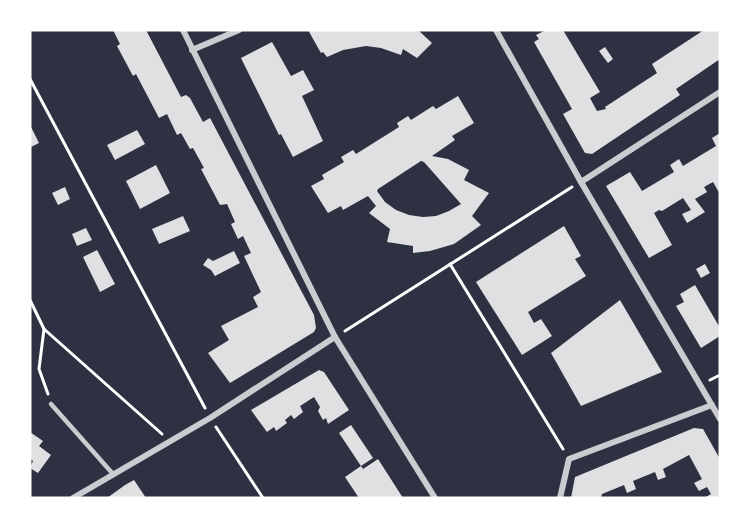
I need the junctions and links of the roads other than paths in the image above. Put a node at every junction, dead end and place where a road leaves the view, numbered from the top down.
1 (183, 30) edge
2 (239, 30) edge
3 (496, 30) edge
4 (192, 50) junction
5 (720, 92) edge
6 (581, 182) junction
7 (335, 337) junction
8 (51, 404) road end
9 (712, 405) junction
10 (720, 419) edge
11 (113, 474) junction
12 (73, 498) edge
13 (435, 498) edge
14 (561, 498) edge

1 - 4 street
2 - 4 street
3 - 6 street
4 - 7 street
5 - 6 street
6 - 9 street
7 - 11 street
7 - 13 street
8 - 11 lane
9 - 10 street
9 - 14 street
11 - 12 street

